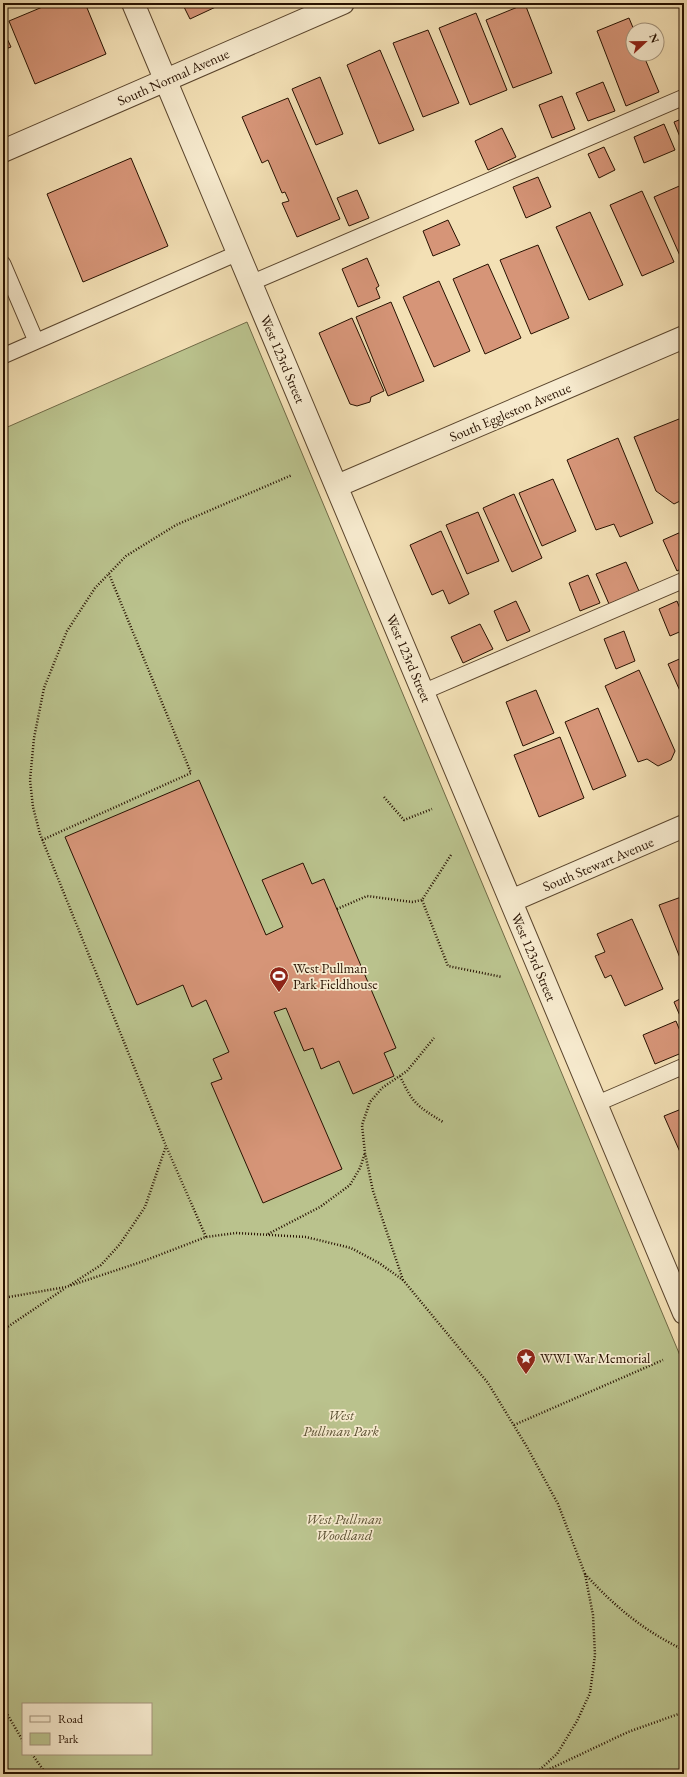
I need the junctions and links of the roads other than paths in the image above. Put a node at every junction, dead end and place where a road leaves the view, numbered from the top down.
1 (133, 3) edge
2 (343, 3) edge
3 (166, 80) junction
4 (684, 96) edge
5 (3, 151) edge
6 (238, 253) junction
7 (3, 264) edge
8 (251, 283) junction
9 (684, 337) edge
10 (36, 342) junction
11 (3, 356) edge
12 (336, 486) junction
13 (684, 580) edge
14 (423, 692) junction
15 (684, 826) edge
16 (511, 901) junction
17 (684, 1066) edge
18 (596, 1104) junction
19 (683, 1309) edge

1 - 3 street, West 123rd Street
2 - 3 street, South Normal Avenue
3 - 5 street, South Normal Avenue
3 - 6 street, West 123rd Street
4 - 8 lane
6 - 8 street, West 123rd Street
6 - 10 lane
7 - 10 lane
8 - 12 street, West 123rd Street
9 - 12 street, South Eggleston Avenue
10 - 11 lane
12 - 14 street, West 123rd Street
13 - 14 lane
14 - 16 street, West 123rd Street
15 - 16 street, South Stewart Avenue
16 - 18 street, West 123rd Street
17 - 18 lane
18 - 19 street, West 123rd Street

